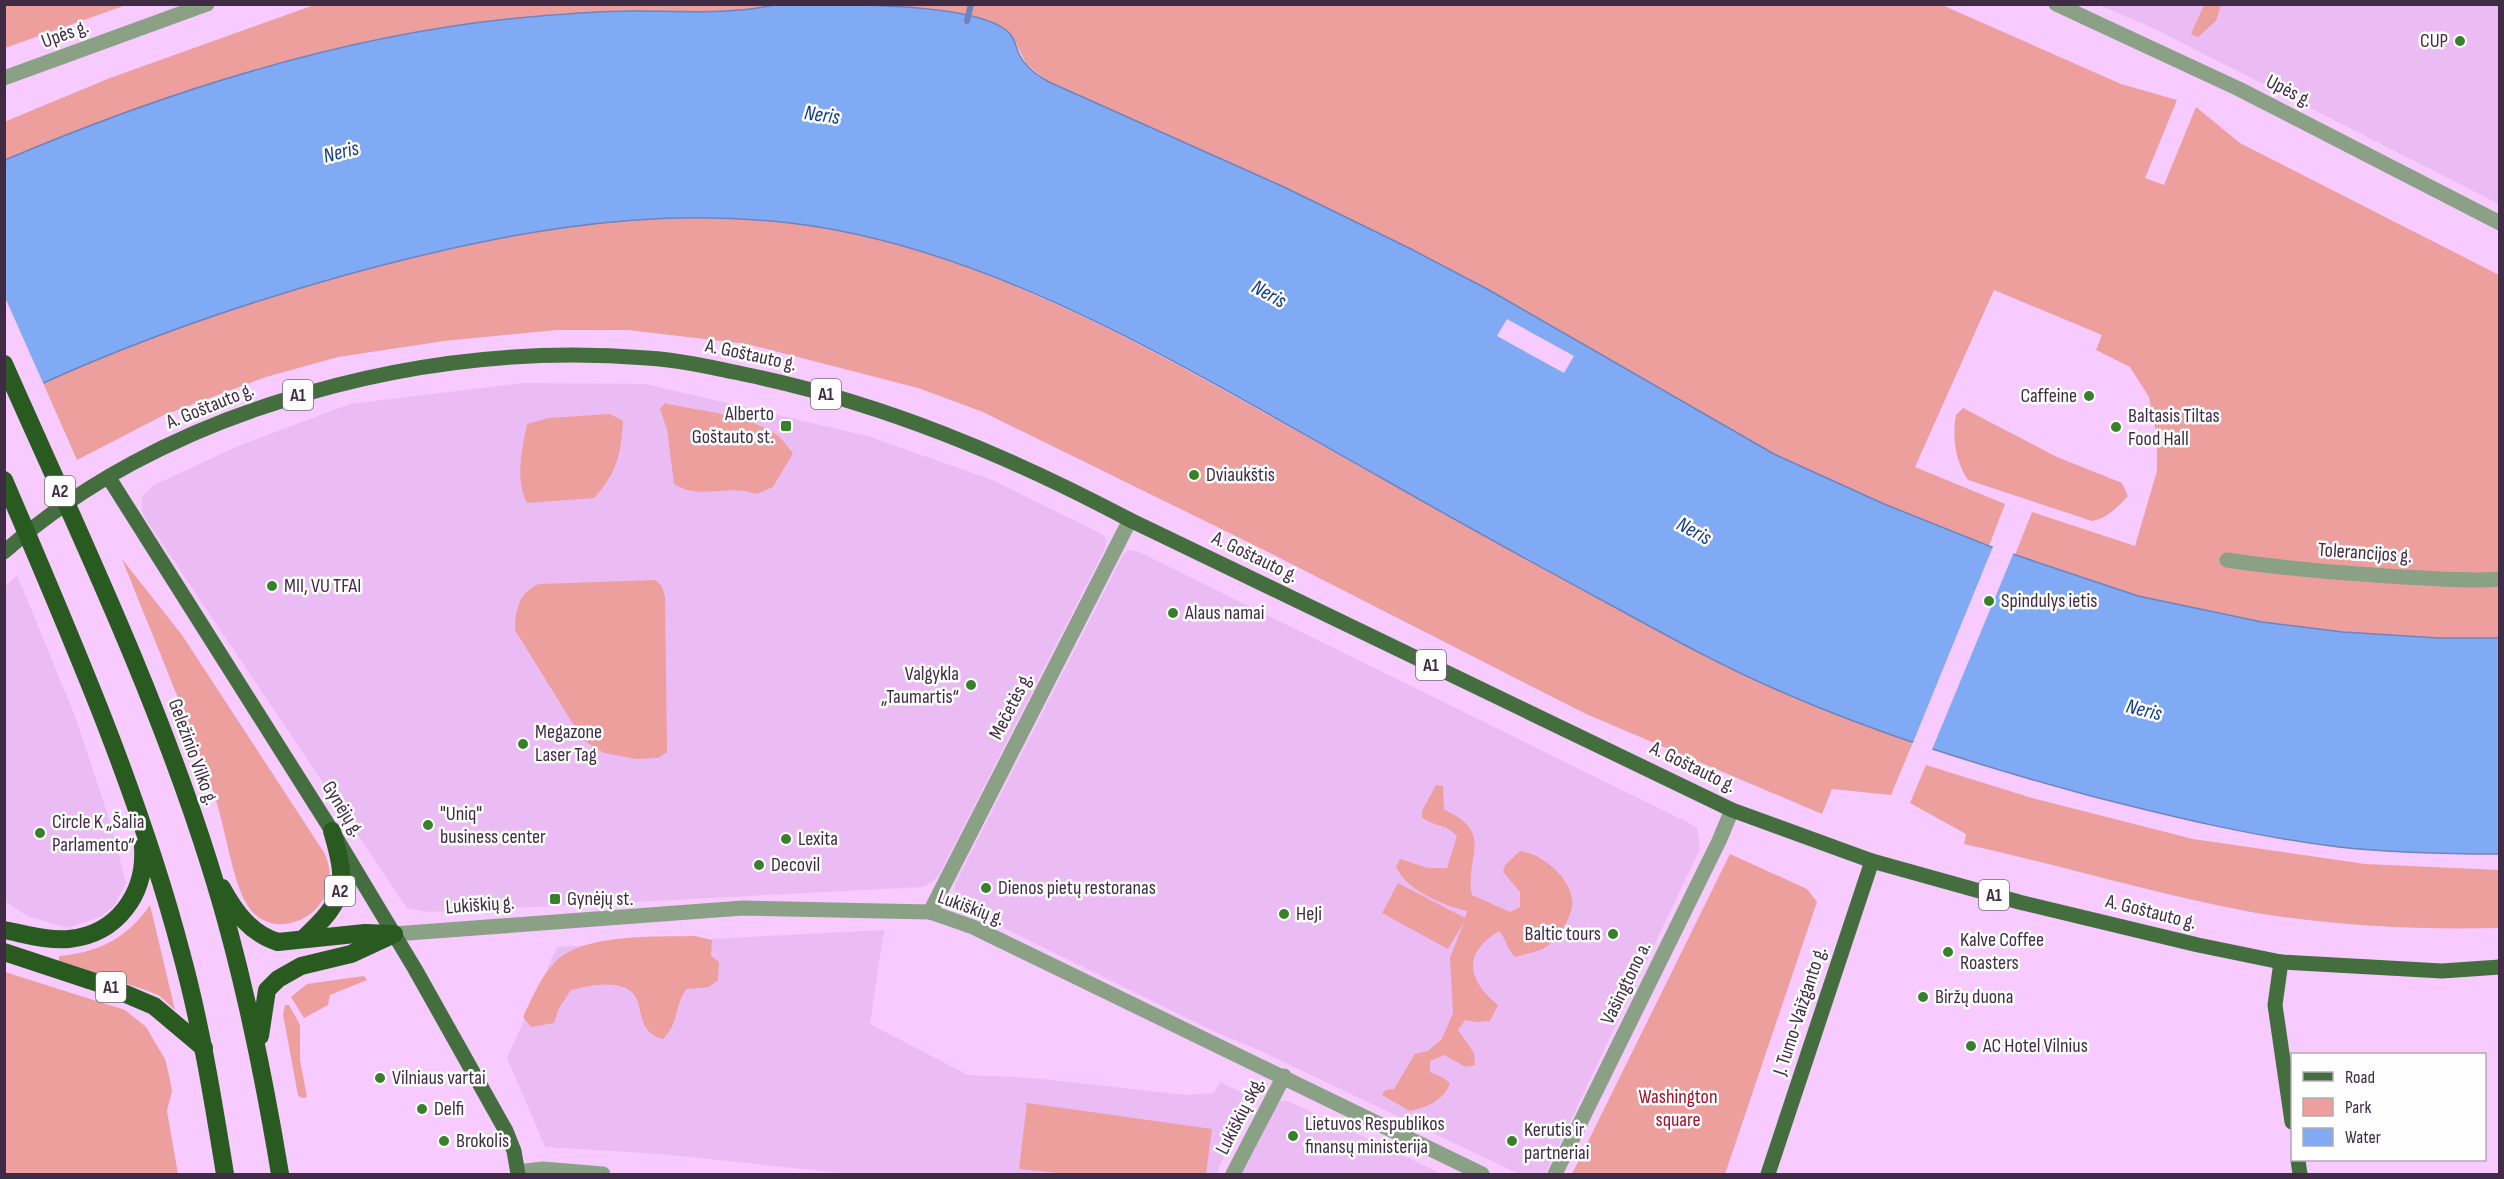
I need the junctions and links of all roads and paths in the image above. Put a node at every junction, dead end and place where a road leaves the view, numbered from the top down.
1 (207, 4) edge
2 (2056, 4) edge
3 (4, 78) edge
4 (2499, 223) edge
5 (4, 364) edge
6 (109, 478) junction
7 (4, 480) edge
8 (1130, 520) junction
9 (4, 552) edge
10 (2228, 560) dead end
11 (2499, 579) edge
12 (1732, 810) junction
13 (141, 819) junction
14 (332, 831) junction
15 (1872, 861) junction
16 (211, 866) junction
17 (930, 912) junction
18 (4, 916) edge
19 (4, 930) edge
20 (394, 934) junction
21 (29, 935) junction
22 (304, 938) junction
23 (4, 952) edge
24 (2281, 962) junction
25 (2499, 967) edge
26 (258, 1046) junction
27 (204, 1048) junction
28 (1284, 1077) junction
29 (2291, 1115) edge
30 (518, 1173) edge
31 (225, 1174) edge
32 (280, 1174) edge
33 (603, 1174) edge
34 (1233, 1174) edge
35 (1482, 1174) edge
36 (1555, 1174) edge
37 (1768, 1174) edge

1 - 3 street, Upės g.
2 - 4 street, Upės g.
5 - 16 highway, Geležinio Vilko g. / A2
6 - 8 main road, A. Goštauto g. / A1
6 - 9 main road, A. Goštauto g. / A1
6 - 14 main road, Gynėjų g.
7 - 13 highway, A2
8 - 12 main road, A. Goštauto g. / A1
8 - 17 street, Mečetės g.
10 - 11 street, Tolerancijos g.
12 - 15 main road, A. Goštauto g. / A1
12 - 36 street, Vašingtono a.
13 - 21 highway, A2
13 - 27 highway
14 - 20 main road, Gynėjų g.
14 - 22 highway, A2
15 - 24 main road, A. Goštauto g. / A1
15 - 37 main road, J. Tumo-Vaižganto g.
16 - 22 highway, A2
16 - 26 highway, Geležinio Vilko g.
17 - 20 street, Lukiškių g.
17 - 28 street, Lukiškių g.
18 - 21 highway
19 - 21 highway
20 - 22 highway
20 - 26 highway
20 - 30 main road, Gynėjų g.
23 - 27 highway, A1
24 - 25 main road, A. Goštauto g. / A1
24 - 29 main road
26 - 32 highway, Geležinio Vilko g.
27 - 31 highway
28 - 34 street, Lukiškių skg.
28 - 35 street, Lukiškių g.
30 - 33 street

